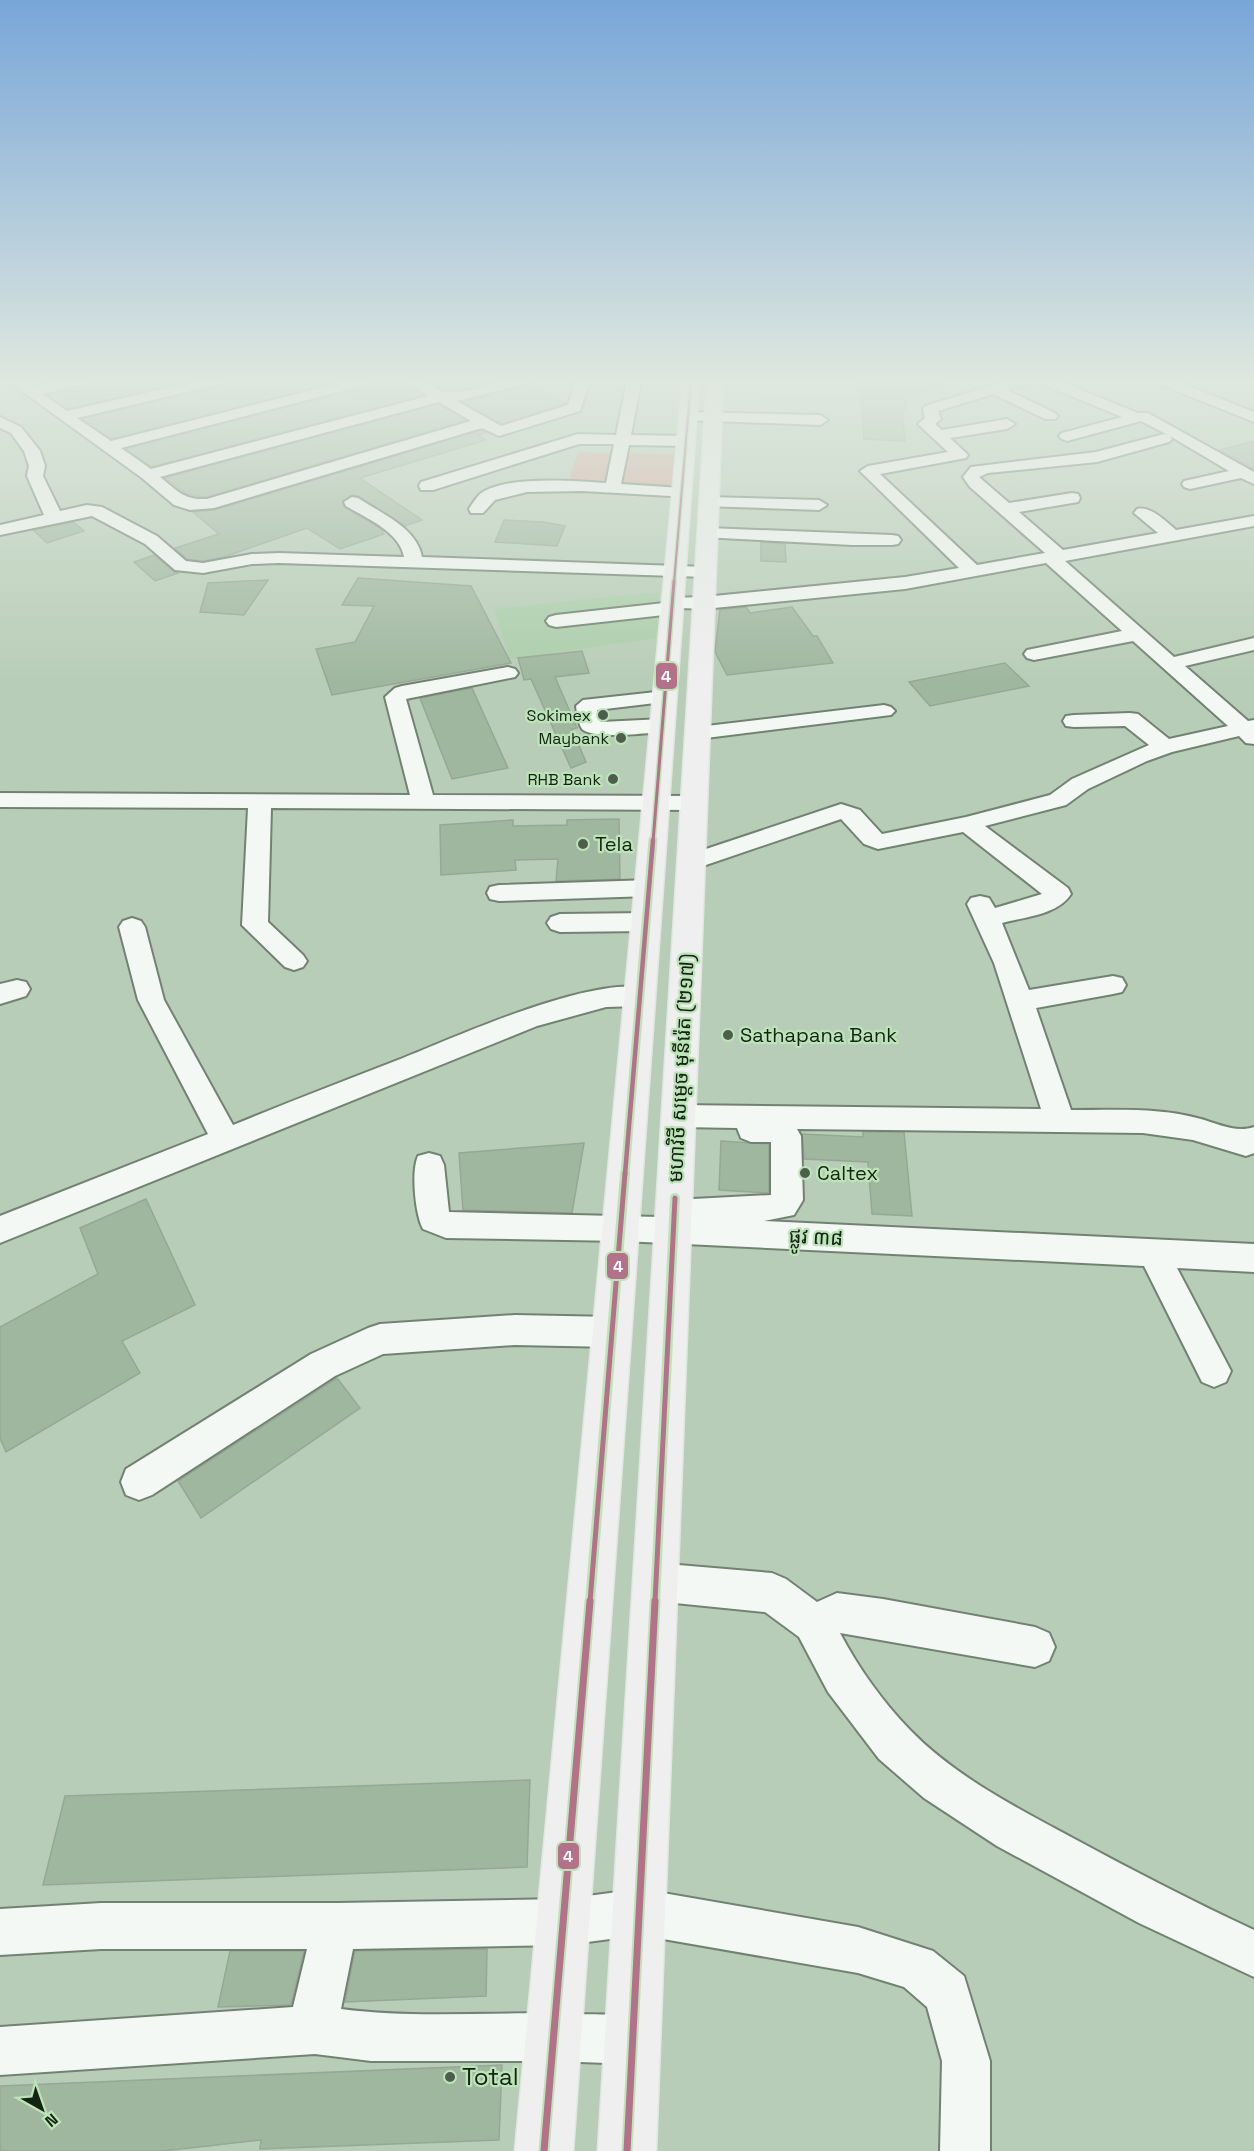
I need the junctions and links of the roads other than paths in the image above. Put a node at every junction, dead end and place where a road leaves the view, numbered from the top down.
1 (37, 481) edge
2 (155, 481) edge
3 (284, 481) edge
4 (442, 481) edge
5 (699, 481) edge
6 (879, 481) edge
7 (974, 481) edge
8 (1209, 481) edge
9 (1190, 484) dead end
10 (427, 486) dead end
11 (1072, 498) dead end
12 (352, 502) dead end
13 (819, 506) dead end
14 (45, 508) junction
15 (477, 509) dead end
16 (1005, 509) junction
17 (700, 510) junction
18 (1143, 513) dead end
19 (1253, 522) edge
20 (0, 530) edge
21 (1173, 536) junction
22 (892, 540) dead end
23 (1056, 557) junction
24 (414, 562) junction
25 (974, 572) junction
26 (686, 591) junction
27 (556, 621) dead end
28 (1137, 634) junction
29 (1254, 644) edge
30 (1034, 654) dead end
31 (1170, 664) junction
32 (508, 673) dead end
33 (884, 711) dead end
34 (675, 718) junction
35 (1074, 721) dead end
36 (1250, 731) edge
37 (1165, 747) junction
38 (0, 800) edge
39 (260, 800) junction
40 (423, 801) junction
41 (657, 801) junction
42 (694, 803) junction
43 (967, 824) junction
44 (692, 862) junction
45 (594, 890) junction
46 (499, 893) dead end
47 (648, 905) junction
48 (593, 922) junction
49 (560, 923) dead end
50 (132, 927) dead end
51 (294, 961) dead end
52 (1113, 985) dead end
53 (641, 996) junction
54 (1019, 1001) junction
55 (1060, 1121) junction
56 (679, 1122) junction
57 (226, 1140) junction
58 (1251, 1144) edge
59 (429, 1165) dead end
60 (674, 1221) junction
61 (622, 1228) junction
62 (0, 1230) edge
63 (1153, 1253) junction
64 (1254, 1258) edge
65 (613, 1332) junction
66 (1214, 1371) dead end
67 (139, 1482) dead end
68 (656, 1582) junction
69 (813, 1623) junction
70 (1035, 1647) dead end
71 (640, 1912) junction
72 (565, 1922) junction
73 (338, 1926) junction
74 (0, 1932) edge
75 (1254, 1954) edge
76 (315, 2030) junction
77 (553, 2037) junction
78 (633, 2040) junction
79 (0, 2051) edge
80 (544, 2151) edge
81 (627, 2151) edge
82 (965, 2151) edge

1 - 14 street
2 - 3 street
4 - 10 street
5 - 17 main road, មហាវិថី សម្តេច មុនីរ៉េត (២១៧)
6 - 25 street
7 - 16 street
8 - 9 street
11 - 16 street
12 - 24 street
13 - 17 street
14 - 20 street
14 - 24 street
15 - 17 street
16 - 23 street
17 - 22 street
17 - 26 main road, មហាវិថី សម្តេច មុនីរ៉េត (២១៧)
18 - 21 street
19 - 21 street
21 - 23 street
23 - 25 street
23 - 28 street
24 - 26 street
25 - 26 street
26 - 27 street
26 - 34 main road, មហាវិថី សម្តេច មុនីរ៉េត (២១៧)
26 - 34 main road, មហាវិថី សម្តេច មុនីរ៉េត (២១៧)
28 - 30 street
28 - 31 street
29 - 31 street
31 - 36 street
32 - 40 street
33 - 34 street
34 - 41 main road, មហាវិថី សម្តេច មុនីរ៉េត (២១៧)
34 - 42 main road, មហាវិថី សម្តេច មុនីរ៉េត (២១៧)
35 - 37 street
36 - 37 street
37 - 43 street
38 - 39 street
39 - 40 street
39 - 51 street
40 - 41 street
41 - 42 street
41 - 47 main road, មហាវិថី សម្តេច មុនីរ៉េត (២១៧)
42 - 44 main road, មហាវិថី សម្តេច មុនីរ៉េត (២១៧)
43 - 44 street
43 - 54 street
44 - 56 main road, មហាវិថី សម្តេច មុនីរ៉េត (២១៧)
45 - 46 street
45 - 47 street
45 - 48 street
47 - 48 street
47 - 53 main road, មហាវិថី សម្តេច មុនីរ៉េត (២១៧)
48 - 49 street
50 - 57 street
52 - 54 street
53 - 57 street
53 - 61 main road, មហាវិថី សម្តេច មុនីរ៉េត (២១៧)
54 - 55 street
55 - 56 street
55 - 58 street
56 - 60 main road, មហាវិថី សម្តេច មុនីរ៉េត (២១៧)
56 - 60 street
57 - 62 street
59 - 61 street, ផ្លូវ ៣៨
60 - 61 street, ផ្លូវ ៣៨
60 - 63 street, ផ្លូវ ៣៨
60 - 68 main road, មហាវិថី សម្តេច មុនីរ៉េត (២១៧)
61 - 65 main road, មហាវិថី សម្តេច មុនីរ៉េត (២១៧)
63 - 64 street, ផ្លូវ ៣៨
63 - 66 street
65 - 67 street
65 - 72 main road, មហាវិថី សម្តេច មុនីរ៉េត (២១៧)
68 - 69 street
68 - 71 main road, មហាវិថី សម្តេច មុនីរ៉េត (២១៧)
69 - 70 street
69 - 75 street
71 - 72 street
71 - 78 main road, មហាវិថី សម្តេច មុនីរ៉េត (២១៧)
71 - 82 street
72 - 73 street
72 - 77 main road, មហាវិថី សម្តេច មុនីរ៉េត (២១៧)
73 - 74 street
73 - 76 street
76 - 77 street
76 - 79 street
77 - 78 street
77 - 80 main road, មហាវិថី សម្តេច មុនីរ៉េត (២១៧)
78 - 81 main road, មហាវិថី សម្តេច មុនីរ៉េត (២១៧)

